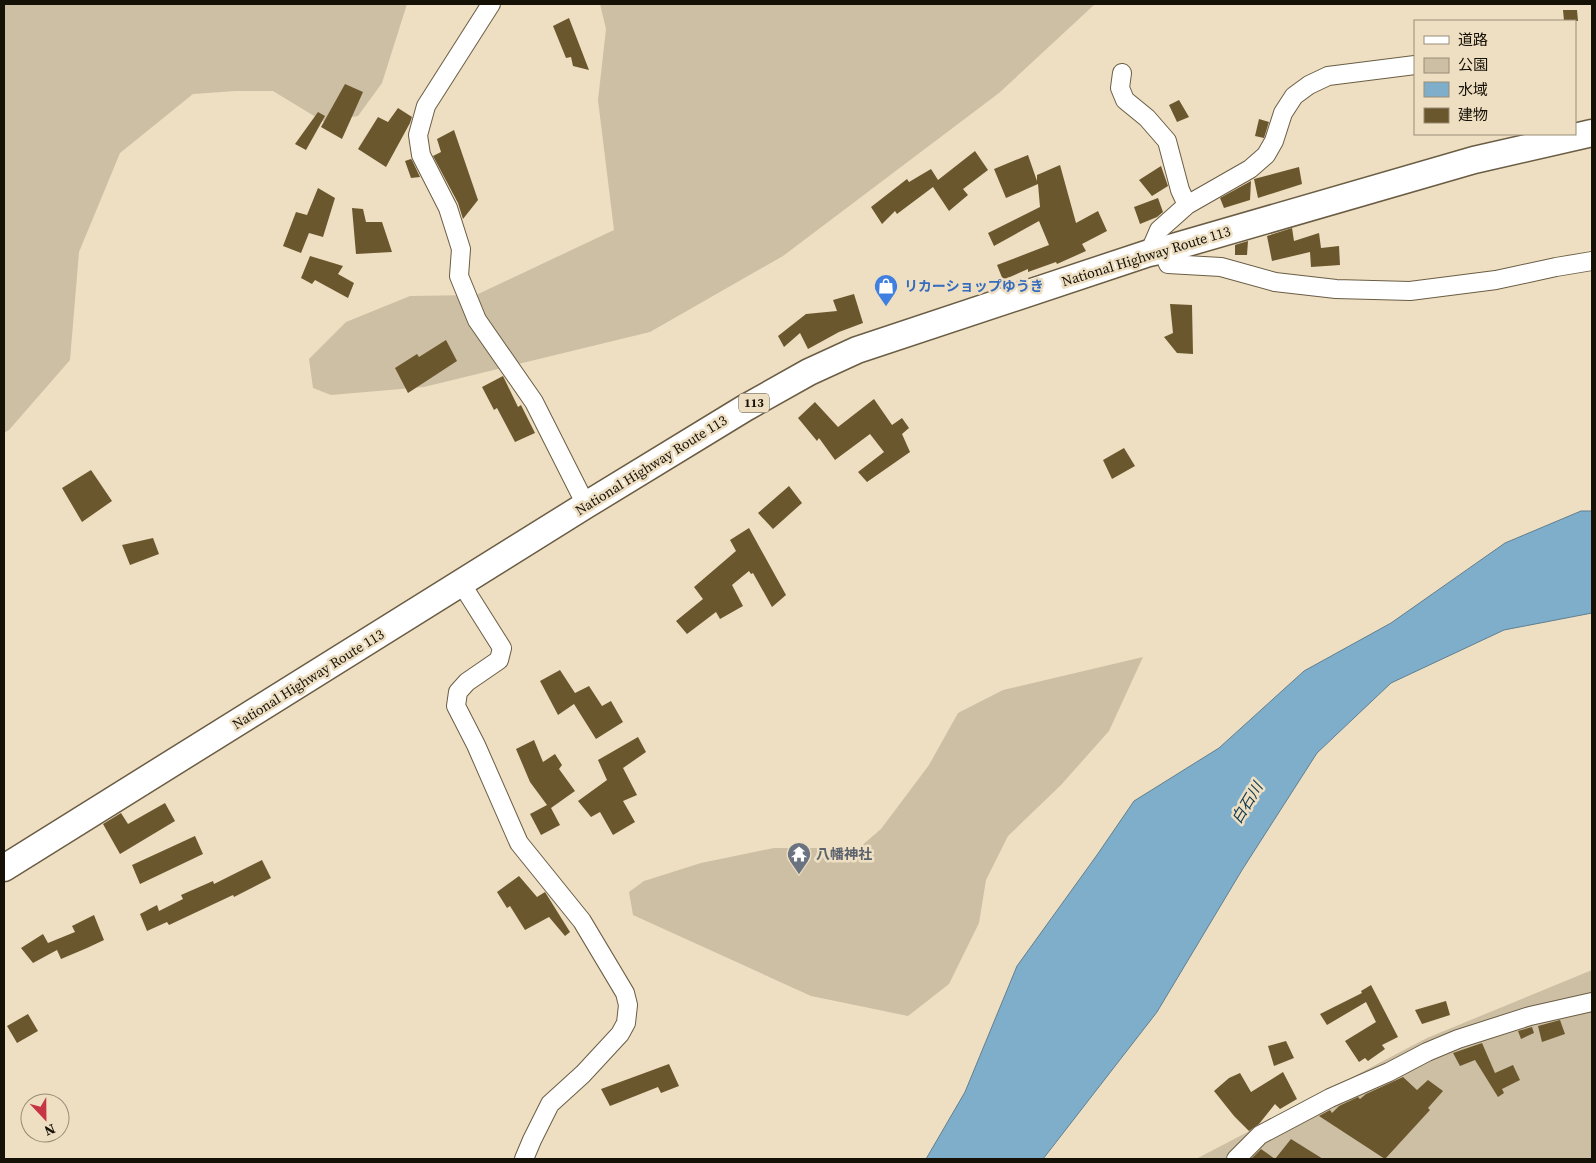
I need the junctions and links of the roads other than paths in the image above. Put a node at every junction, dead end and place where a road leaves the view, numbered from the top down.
1 (492, 4) edge
2 (1414, 65) edge
3 (1122, 73) dead end
4 (1592, 133) edge
5 (1187, 205) junction
6 (1156, 252) junction
7 (1592, 261) edge
8 (586, 505) junction
9 (462, 583) junction
10 (4, 868) edge
11 (1592, 1002) edge
12 (524, 1159) edge
13 (1236, 1159) edge

1 - 8 street
2 - 5 street
3 - 5 street
4 - 6 highway, National Highway Route 113 / 113
5 - 6 street
6 - 7 street
6 - 8 highway, National Highway Route 113 / 113
8 - 9 highway, National Highway Route 113 / 113
9 - 10 highway, National Highway Route 113 / 113
9 - 12 street
11 - 13 street

